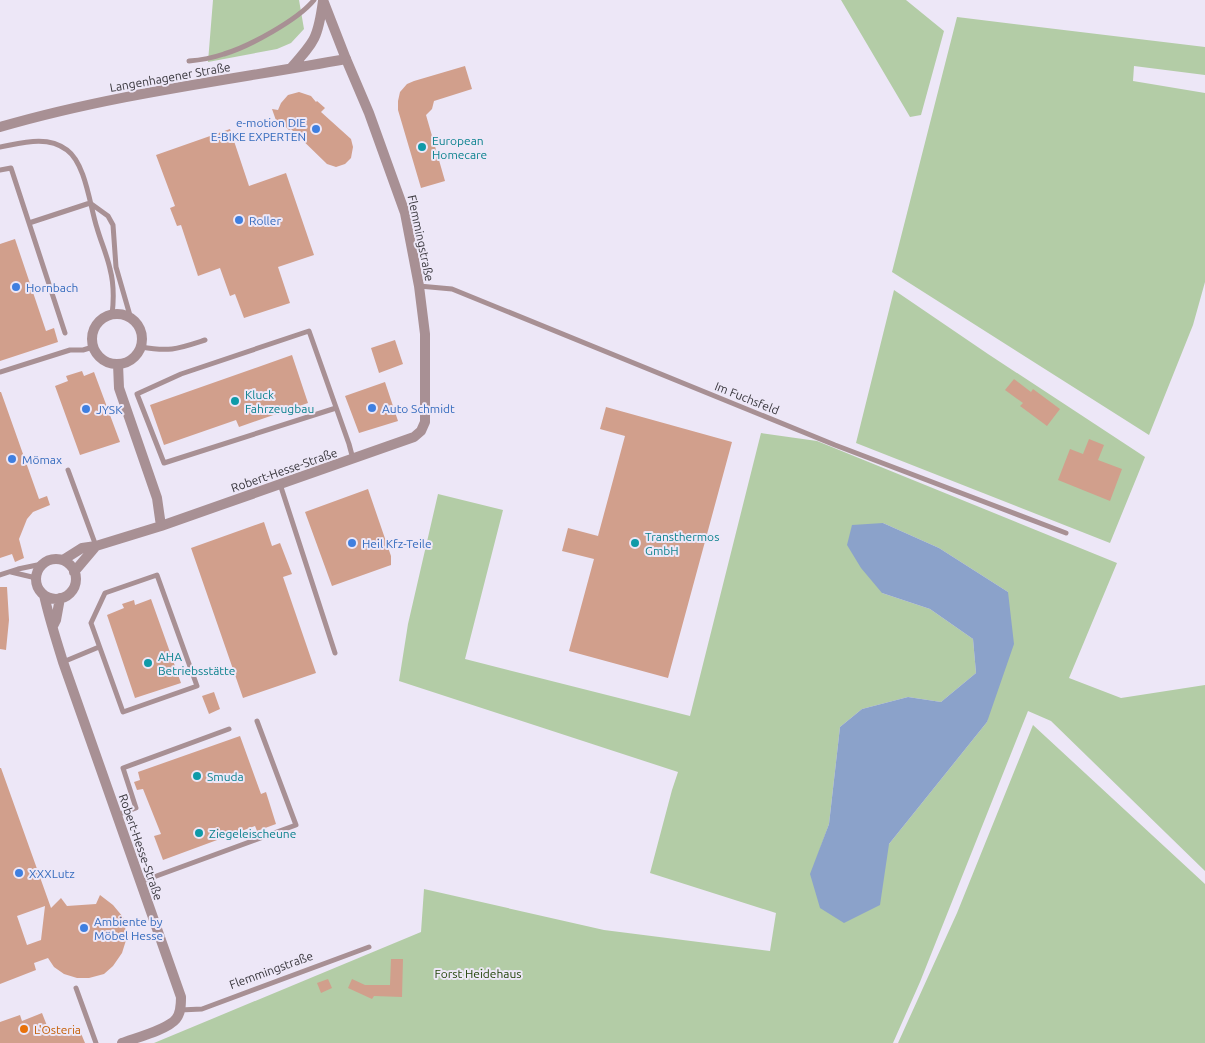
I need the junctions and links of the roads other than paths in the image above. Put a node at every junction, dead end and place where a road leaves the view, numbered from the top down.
1 (314, 0) edge
2 (323, 0) edge
3 (346, 59) junction
4 (189, 61) dead end
5 (291, 68) junction
6 (0, 127) edge
7 (0, 147) edge
8 (0, 170) edge
9 (90, 203) junction
10 (29, 223) junction
11 (419, 286) junction
12 (112, 315) junction
13 (131, 319) junction
14 (65, 333) dead end
15 (205, 340) dead end
16 (93, 347) junction
17 (141, 347) junction
18 (118, 364) junction
19 (0, 372) edge
20 (336, 408) junction
21 (421, 431) joint
22 (354, 459) junction
23 (68, 470) dead end
24 (280, 484) junction
25 (161, 526) junction
26 (1066, 533) dead end
27 (96, 546) junction
28 (63, 560) junction
29 (42, 564) junction
30 (10, 572) junction
31 (74, 572) junction
32 (0, 575) edge
33 (36, 578) junction
34 (44, 595) junction
35 (60, 598) junction
36 (53, 626) junction
37 (99, 647) junction
38 (335, 653) dead end
39 (63, 662) junction
40 (257, 721) dead end
41 (229, 729) dead end
42 (117, 815) junction
43 (140, 882) junction
44 (369, 947) dead end
45 (76, 988) dead end
46 (180, 1010) junction
47 (96, 1043) edge
48 (122, 1043) edge

1 - 4 lane
2 - 3 street, Flemmingstraße
2 - 5 street
3 - 5 street, Langenhagener Straße
3 - 11 street, Flemmingstraße
5 - 6 street, Langenhagener Straße
7 - 9 lane
8 - 10 lane
9 - 10 lane
9 - 12 lane
9 - 13 lane
10 - 14 lane
11 - 21 street, Flemmingstraße
11 - 26 lane, Im Fuchsfeld
12 - 13 street
12 - 16 street
13 - 17 street
15 - 17 lane
16 - 18 street
16 - 19 lane
17 - 18 street
18 - 25 street
20 - 20 lane
20 - 22 lane
21 - 22 street, Robert-Hesse-Straße
22 - 24 street, Robert-Hesse-Straße
23 - 27 lane
24 - 25 street, Robert-Hesse-Straße
24 - 38 lane
25 - 27 street, Robert-Hesse-Straße
27 - 28 street, Robert-Hesse-Straße
27 - 31 street, Robert-Hesse-Straße
28 - 29 street
28 - 31 street
29 - 30 lane
29 - 33 street
30 - 32 lane
30 - 33 lane
31 - 35 street
33 - 34 street
34 - 35 street
34 - 36 street, Robert-Hesse-Straße
35 - 36 street
36 - 39 street, Robert-Hesse-Straße
37 - 37 lane
37 - 39 lane
39 - 42 street, Robert-Hesse-Straße
40 - 43 lane
41 - 42 lane
42 - 43 street, Robert-Hesse-Straße
43 - 46 street, Robert-Hesse-Straße
44 - 46 lane, Flemmingstraße
45 - 47 lane
46 - 48 street

